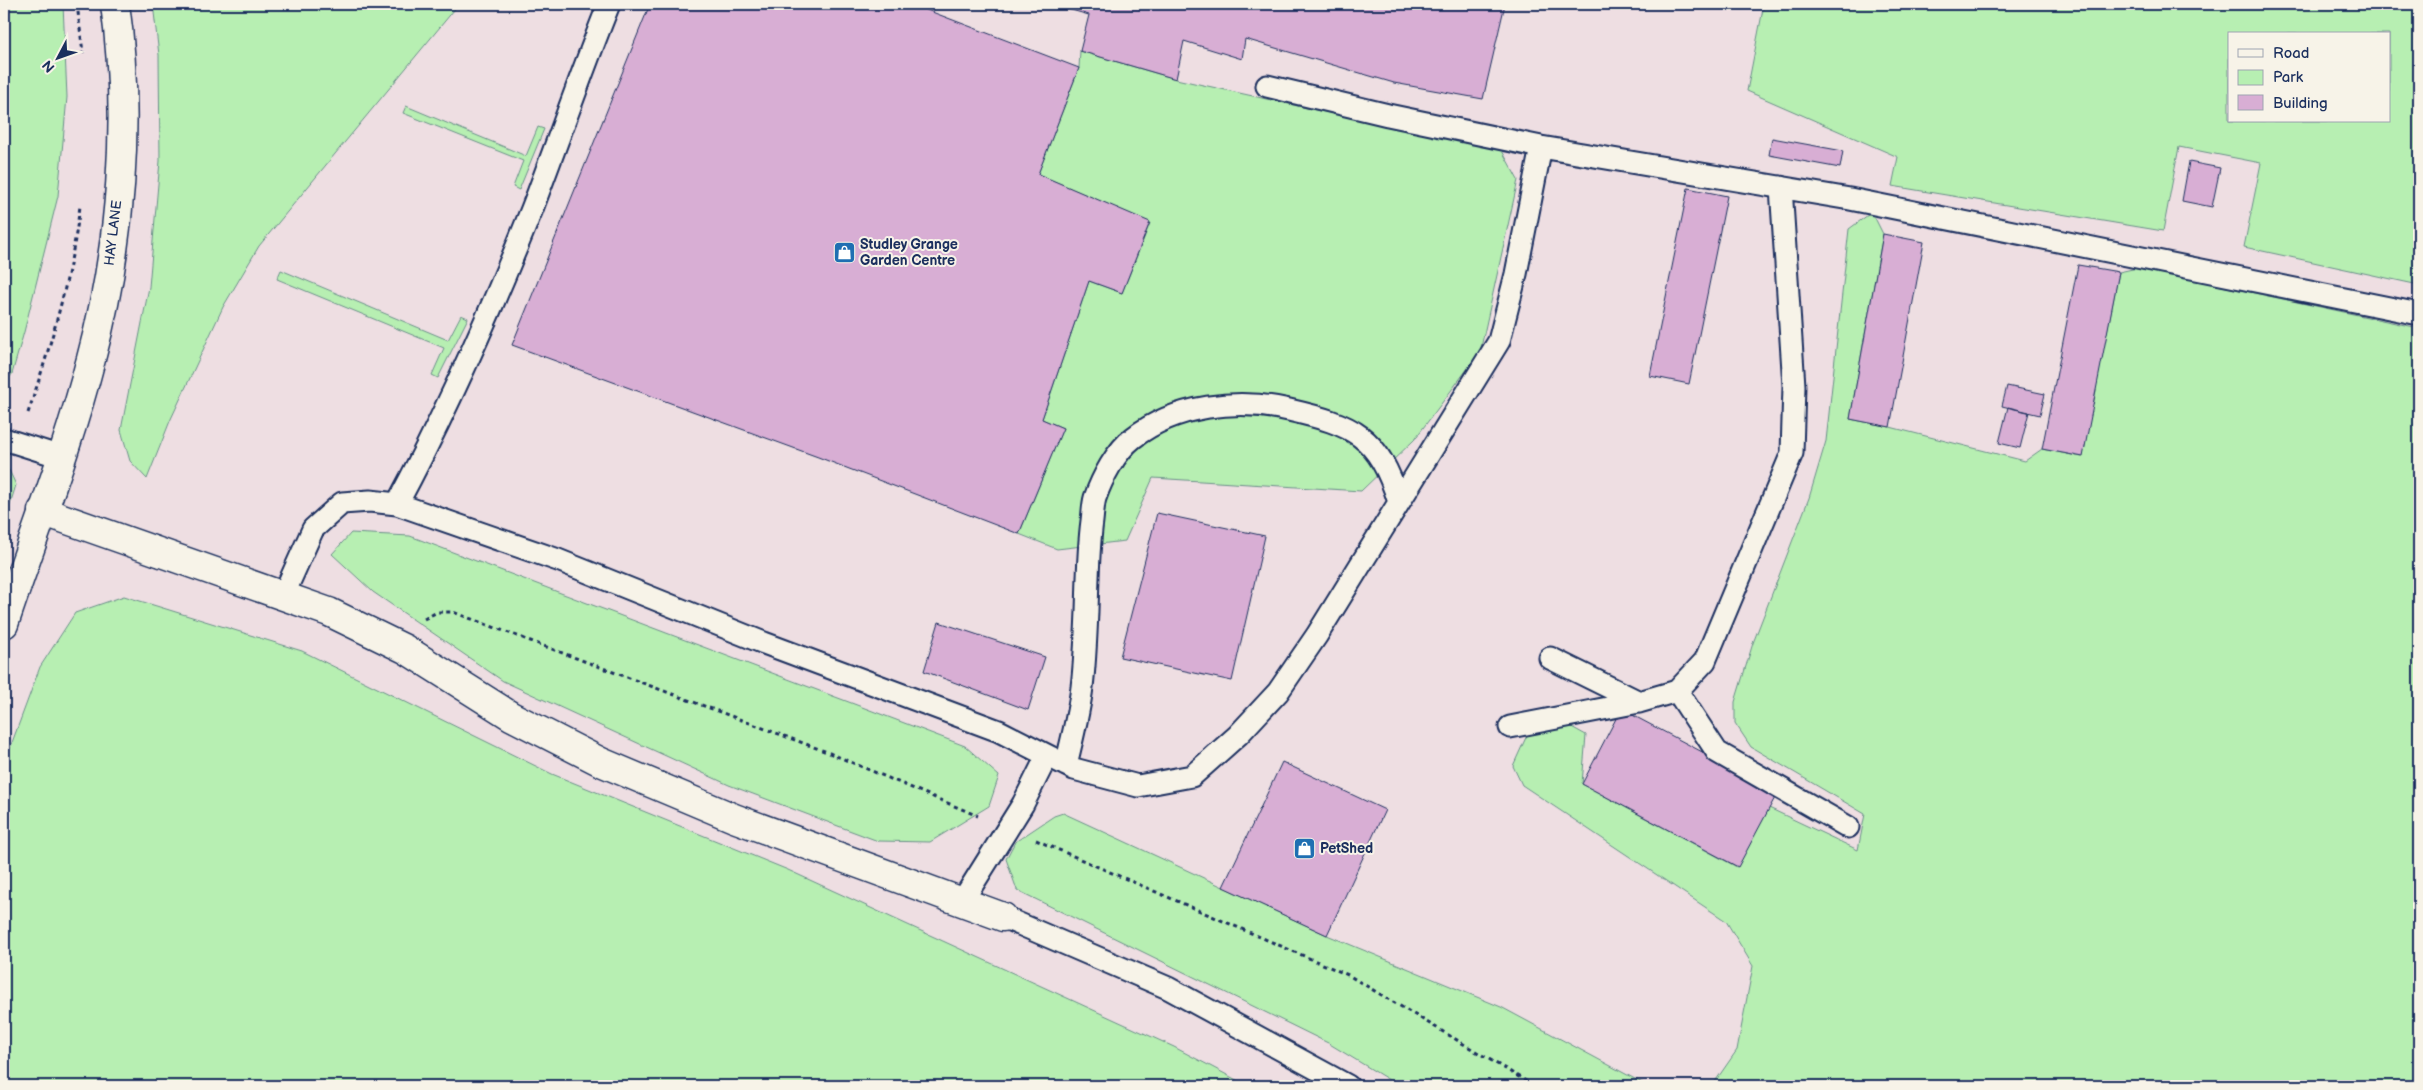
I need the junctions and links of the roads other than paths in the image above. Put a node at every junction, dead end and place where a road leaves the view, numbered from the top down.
1 (115, 4) edge
2 (609, 4) edge
3 (1267, 86) dead end
4 (1541, 147) junction
5 (1782, 187) junction
6 (2419, 314) edge
7 (10, 441) edge
8 (61, 457) junction
9 (1399, 502) junction
10 (397, 504) junction
11 (42, 512) junction
12 (283, 596) junction
13 (4, 624) edge
14 (1550, 658) dead end
15 (1677, 691) junction
16 (1640, 702) junction
17 (1510, 727) dead end
18 (1047, 756) junction
19 (1066, 765) junction
20 (1848, 827) dead end
21 (962, 903) junction
22 (1003, 917) joint
23 (1348, 1086) edge

1 - 8 street, HAY LANE
2 - 10 lane
3 - 4 lane
4 - 5 lane
4 - 9 lane
5 - 6 lane
5 - 15 lane
7 - 8 lane
8 - 11 street, HAY LANE
9 - 19 lane
9 - 19 lane
10 - 12 lane
10 - 18 lane
11 - 12 street
11 - 13 street, HAY LANE
12 - 21 street
14 - 16 lane
15 - 16 lane
15 - 20 lane
16 - 17 lane
18 - 19 lane
18 - 21 lane
21 - 22 street
22 - 23 lane

